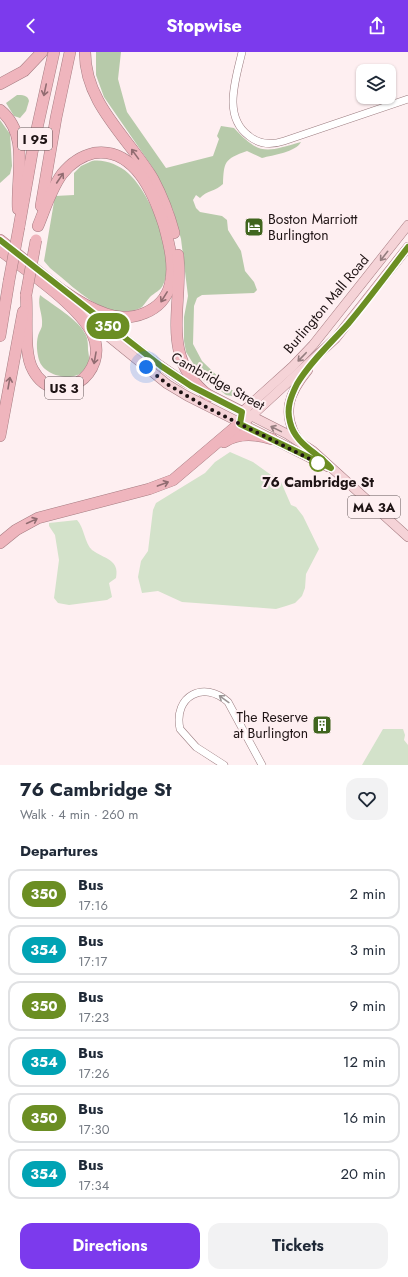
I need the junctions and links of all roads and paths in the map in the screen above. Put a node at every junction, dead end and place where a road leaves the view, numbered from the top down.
1 (42, 52) edge
2 (54, 52) edge
3 (70, 52) edge
4 (85, 52) edge
5 (242, 52) edge
6 (0, 84) edge
7 (408, 99) edge
8 (0, 110) edge
9 (408, 225) edge
10 (38, 226) junction
11 (19, 227) junction
12 (0, 240) edge
13 (408, 247) edge
14 (0, 250) edge
15 (26, 295) junction
16 (67, 299) junction
17 (0, 330) edge
18 (328, 346) junction
19 (209, 396) junction
20 (242, 412) junction
21 (251, 417) junction
22 (240, 424) junction
23 (0, 436) edge
24 (272, 439) junction
25 (300, 443) junction
26 (196, 462) junction
27 (331, 468) junction
28 (408, 537) edge
29 (0, 543) edge
30 (224, 765) edge
31 (262, 765) edge

1 - 6 highway
2 -> 11 highway, I 95
3 - 10 highway, I 95
19 -> 4 highway
5 - 7 street
8 - 11 highway
9 -> 20 main road, Burlington Mall Road
10 - 15 highway, I 95, bridge
10 -> 16 highway
11 - 17 highway, I 95, bridge
12 - 16 highway, Cambridge Street / MA 3A
13 - 18 main road, Burlington Mall Road
14 - 16 highway, Cambridge Street / US 3
16 -> 15 highway, US 3
23 -> 15 highway, I 95
16 - 19 main road, Cambridge Street / MA 3A
16 - 22 main road, Cambridge Street / MA 3A
18 - 21 main road, Burlington Mall Road
18 - 25 main road, Burlington Mall Road
19 - 20 main road, Cambridge Street / MA 3A
20 - 21 main road, Cambridge Street / MA 3A
20 - 22 main road
21 - 22 main road, Burlington Mall Road
25 -> 21 main road, Cambridge Street / MA 3A
22 - 24 main road, Cambridge Street / MA 3A
22 - 26 highway
24 - 26 highway
24 - 27 main road, Cambridge Street / MA 3A
25 - 27 main road, Cambridge Street / MA 3A
29 -> 26 highway
27 - 28 main road, Cambridge Street / MA 3A
31 -> 30 street

